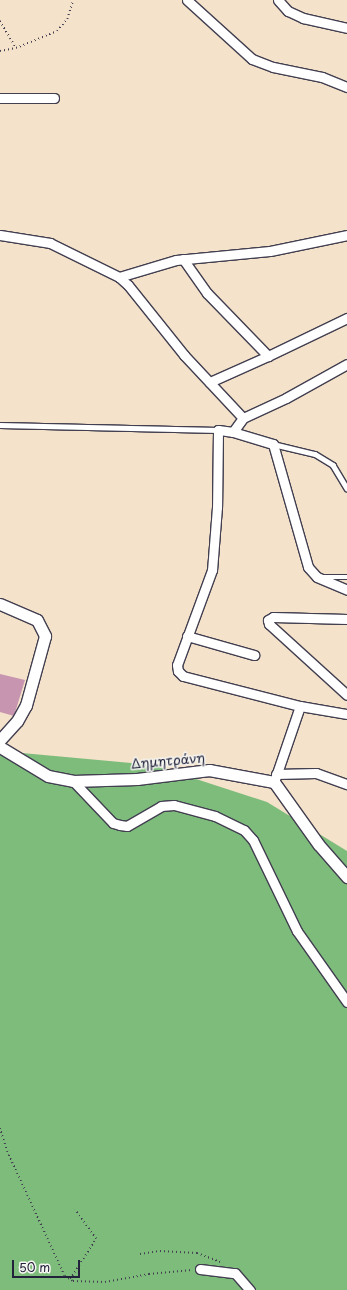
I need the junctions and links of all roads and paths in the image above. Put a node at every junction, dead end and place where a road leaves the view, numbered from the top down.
1 (73, 0) edge
2 (187, 0) edge
3 (278, 0) edge
4 (0, 21) edge
5 (347, 28) edge
6 (16, 48) junction
7 (0, 52) edge
8 (347, 87) edge
9 (0, 98) edge
10 (54, 98) dead end
11 (0, 235) edge
12 (347, 235) edge
13 (183, 259) junction
14 (119, 277) junction
15 (347, 318) edge
16 (268, 356) junction
17 (346, 363) edge
18 (210, 382) junction
19 (243, 418) junction
20 (0, 425) edge
21 (218, 430) junction
22 (233, 432) junction
23 (272, 444) junction
24 (347, 488) edge
25 (317, 577) junction
26 (347, 577) edge
27 (347, 590) edge
28 (0, 604) edge
29 (347, 619) edge
30 (187, 636) junction
31 (254, 655) dead end
32 (347, 695) edge
33 (300, 706) junction
34 (347, 714) edge
35 (0, 740) edge
36 (0, 747) edge
37 (275, 778) junction
38 (73, 781) junction
39 (347, 784) edge
40 (347, 877) edge
41 (347, 1002) edge
42 (0, 1128) edge
43 (75, 1210) dead end
44 (140, 1254) dead end
45 (200, 1269) joint
46 (234, 1273) junction
47 (70, 1279) junction
48 (250, 1290) edge

1 - 6 path
2 - 8 street
3 - 5 street
4 - 6 path
6 - 7 path
9 - 10 street
11 - 14 street
12 - 13 street
13 - 14 street
13 - 16 street
14 - 18 street
15 - 16 street
16 - 18 street
17 - 19 street
18 - 19 street
19 - 22 street
20 - 21 lane
21 - 22 street
21 - 30 street
22 - 23 street
23 - 24 lane
23 - 25 street
25 - 26 lane
25 - 27 street
28 - 35 street
29 - 32 street
30 - 31 street
30 - 33 street
33 - 34 street
33 - 37 street
36 - 38 street, Δημητράνη
37 - 38 street, Δημητράνη
37 - 39 street
37 - 40 street
38 - 41 street
42 - 47 path
43 - 47 path
44 - 46 path
45 - 46 street
45 - 47 path
46 - 48 street

